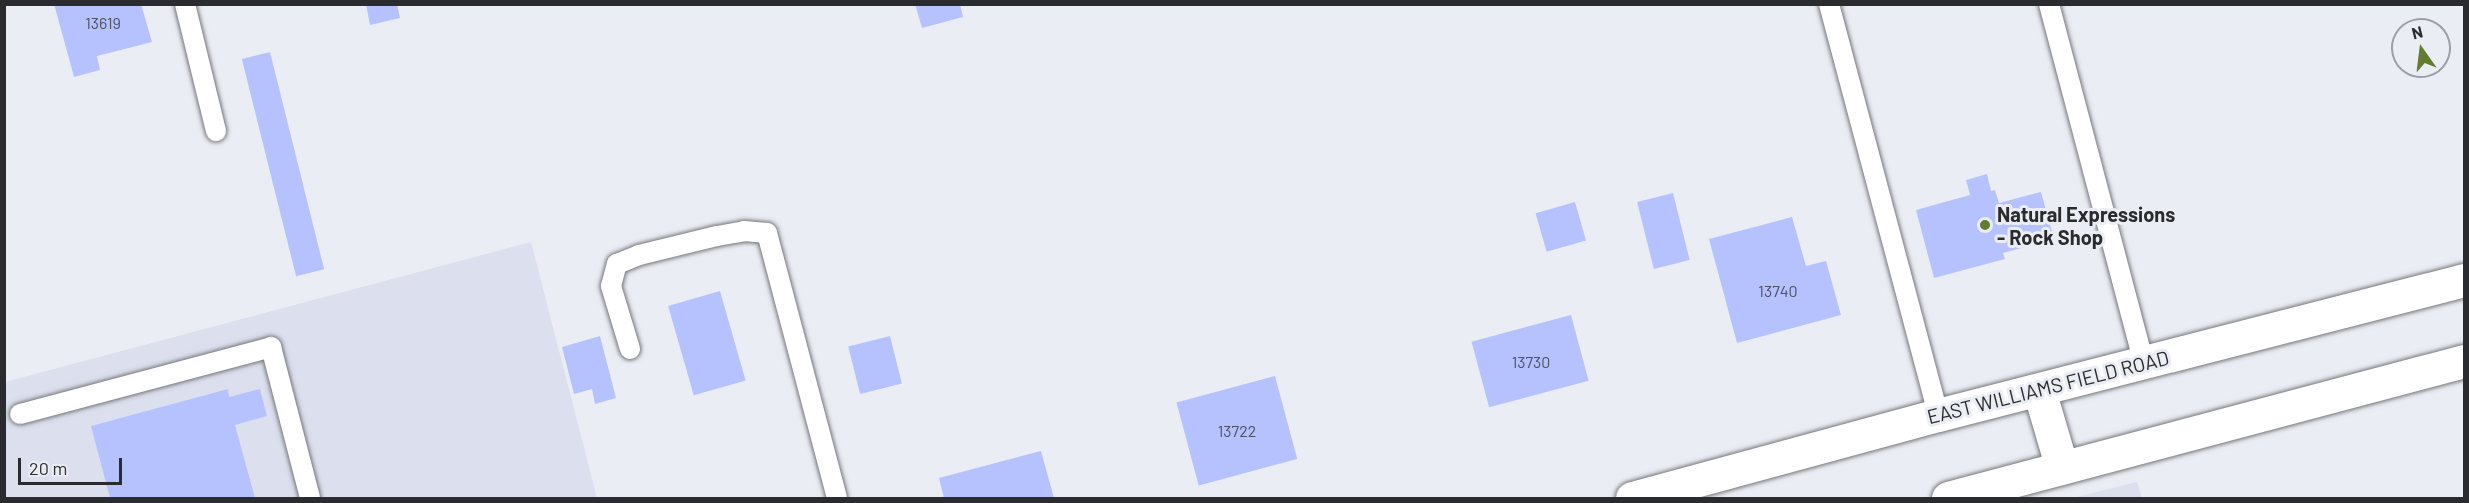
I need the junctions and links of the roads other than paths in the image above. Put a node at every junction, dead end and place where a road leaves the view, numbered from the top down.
1 (185, 4) edge
2 (1829, 4) edge
3 (2049, 4) edge
4 (216, 132) dead end
5 (2464, 280) edge
6 (630, 349) dead end
7 (2464, 361) edge
8 (2144, 363) junction
9 (2039, 390) junction
10 (20, 414) dead end
11 (1938, 415) junction
12 (2062, 468) junction
13 (310, 498) edge
14 (837, 498) edge
15 (1632, 498) edge
16 (1948, 498) edge

1 - 4 lane
2 - 11 lane
3 - 8 lane
5 - 8 main road, EAST WILLIAMS FIELD ROAD
6 - 14 lane
7 - 12 main road
8 - 9 main road, EAST WILLIAMS FIELD ROAD
9 - 11 main road, EAST WILLIAMS FIELD ROAD
9 - 12 main road
10 - 13 lane
11 - 15 main road, EAST WILLIAMS FIELD ROAD
12 - 16 main road

